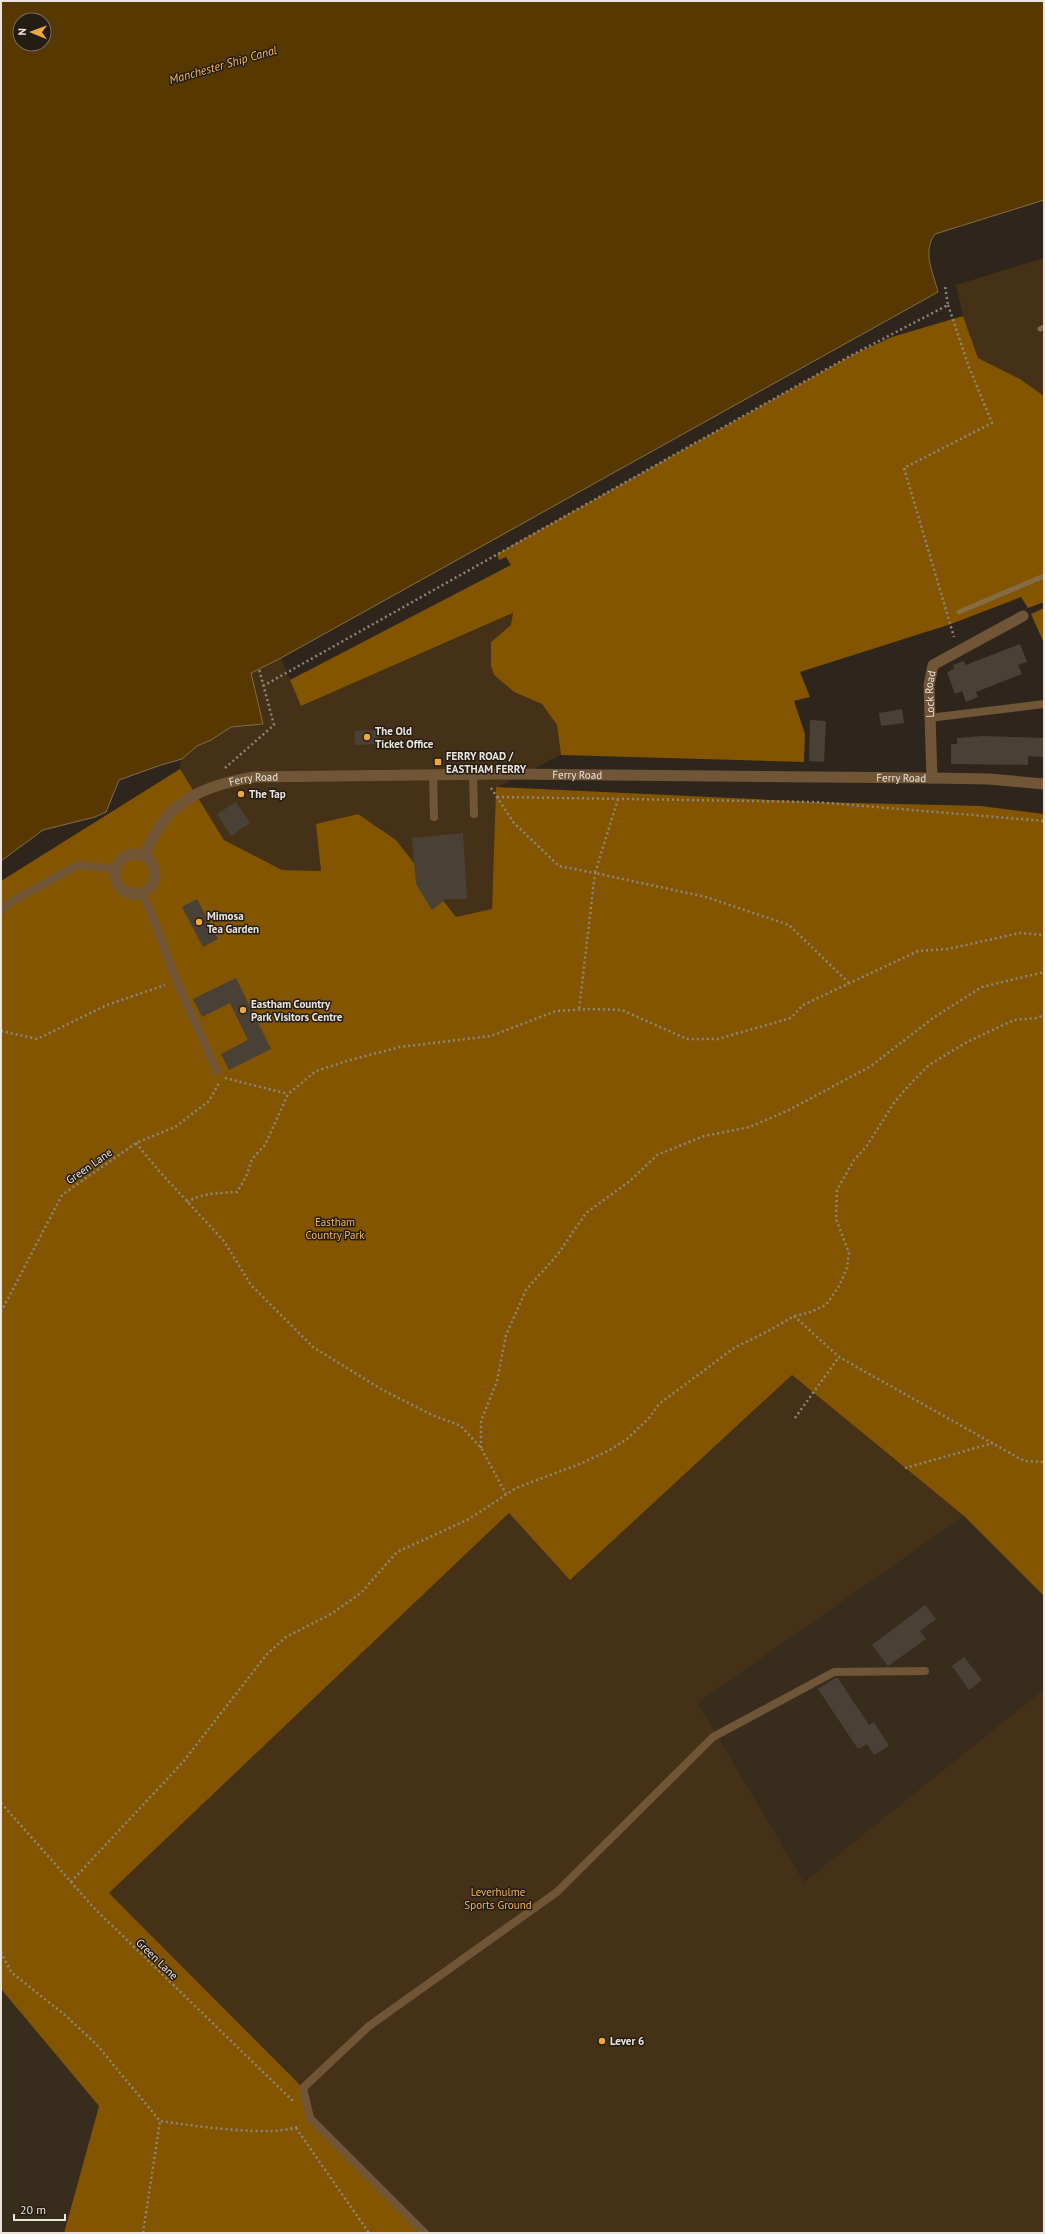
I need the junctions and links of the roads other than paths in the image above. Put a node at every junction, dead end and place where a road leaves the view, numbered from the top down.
1 (1023, 616) dead end
2 (1044, 704) edge
3 (929, 718) junction
4 (433, 775) junction
5 (473, 775) junction
6 (932, 778) junction
7 (1044, 784) edge
8 (474, 814) dead end
9 (434, 817) dead end
10 (143, 856) junction
11 (116, 869) junction
12 (141, 894) junction
13 (1, 910) edge
14 (217, 1071) road end
15 (925, 1670) dead end
16 (426, 2233) edge

1 - 3 street, Lock Road
2 - 3 lane
3 - 6 street, Lock Road
4 - 5 street, Ferry Road
4 - 9 lane
4 - 10 street, Ferry Road
5 - 6 street, Ferry Road
5 - 8 lane
6 - 7 street, Ferry Road
10 - 11 street
10 - 12 street
11 - 12 street
11 - 13 lane
12 - 14 lane
15 - 16 lane

